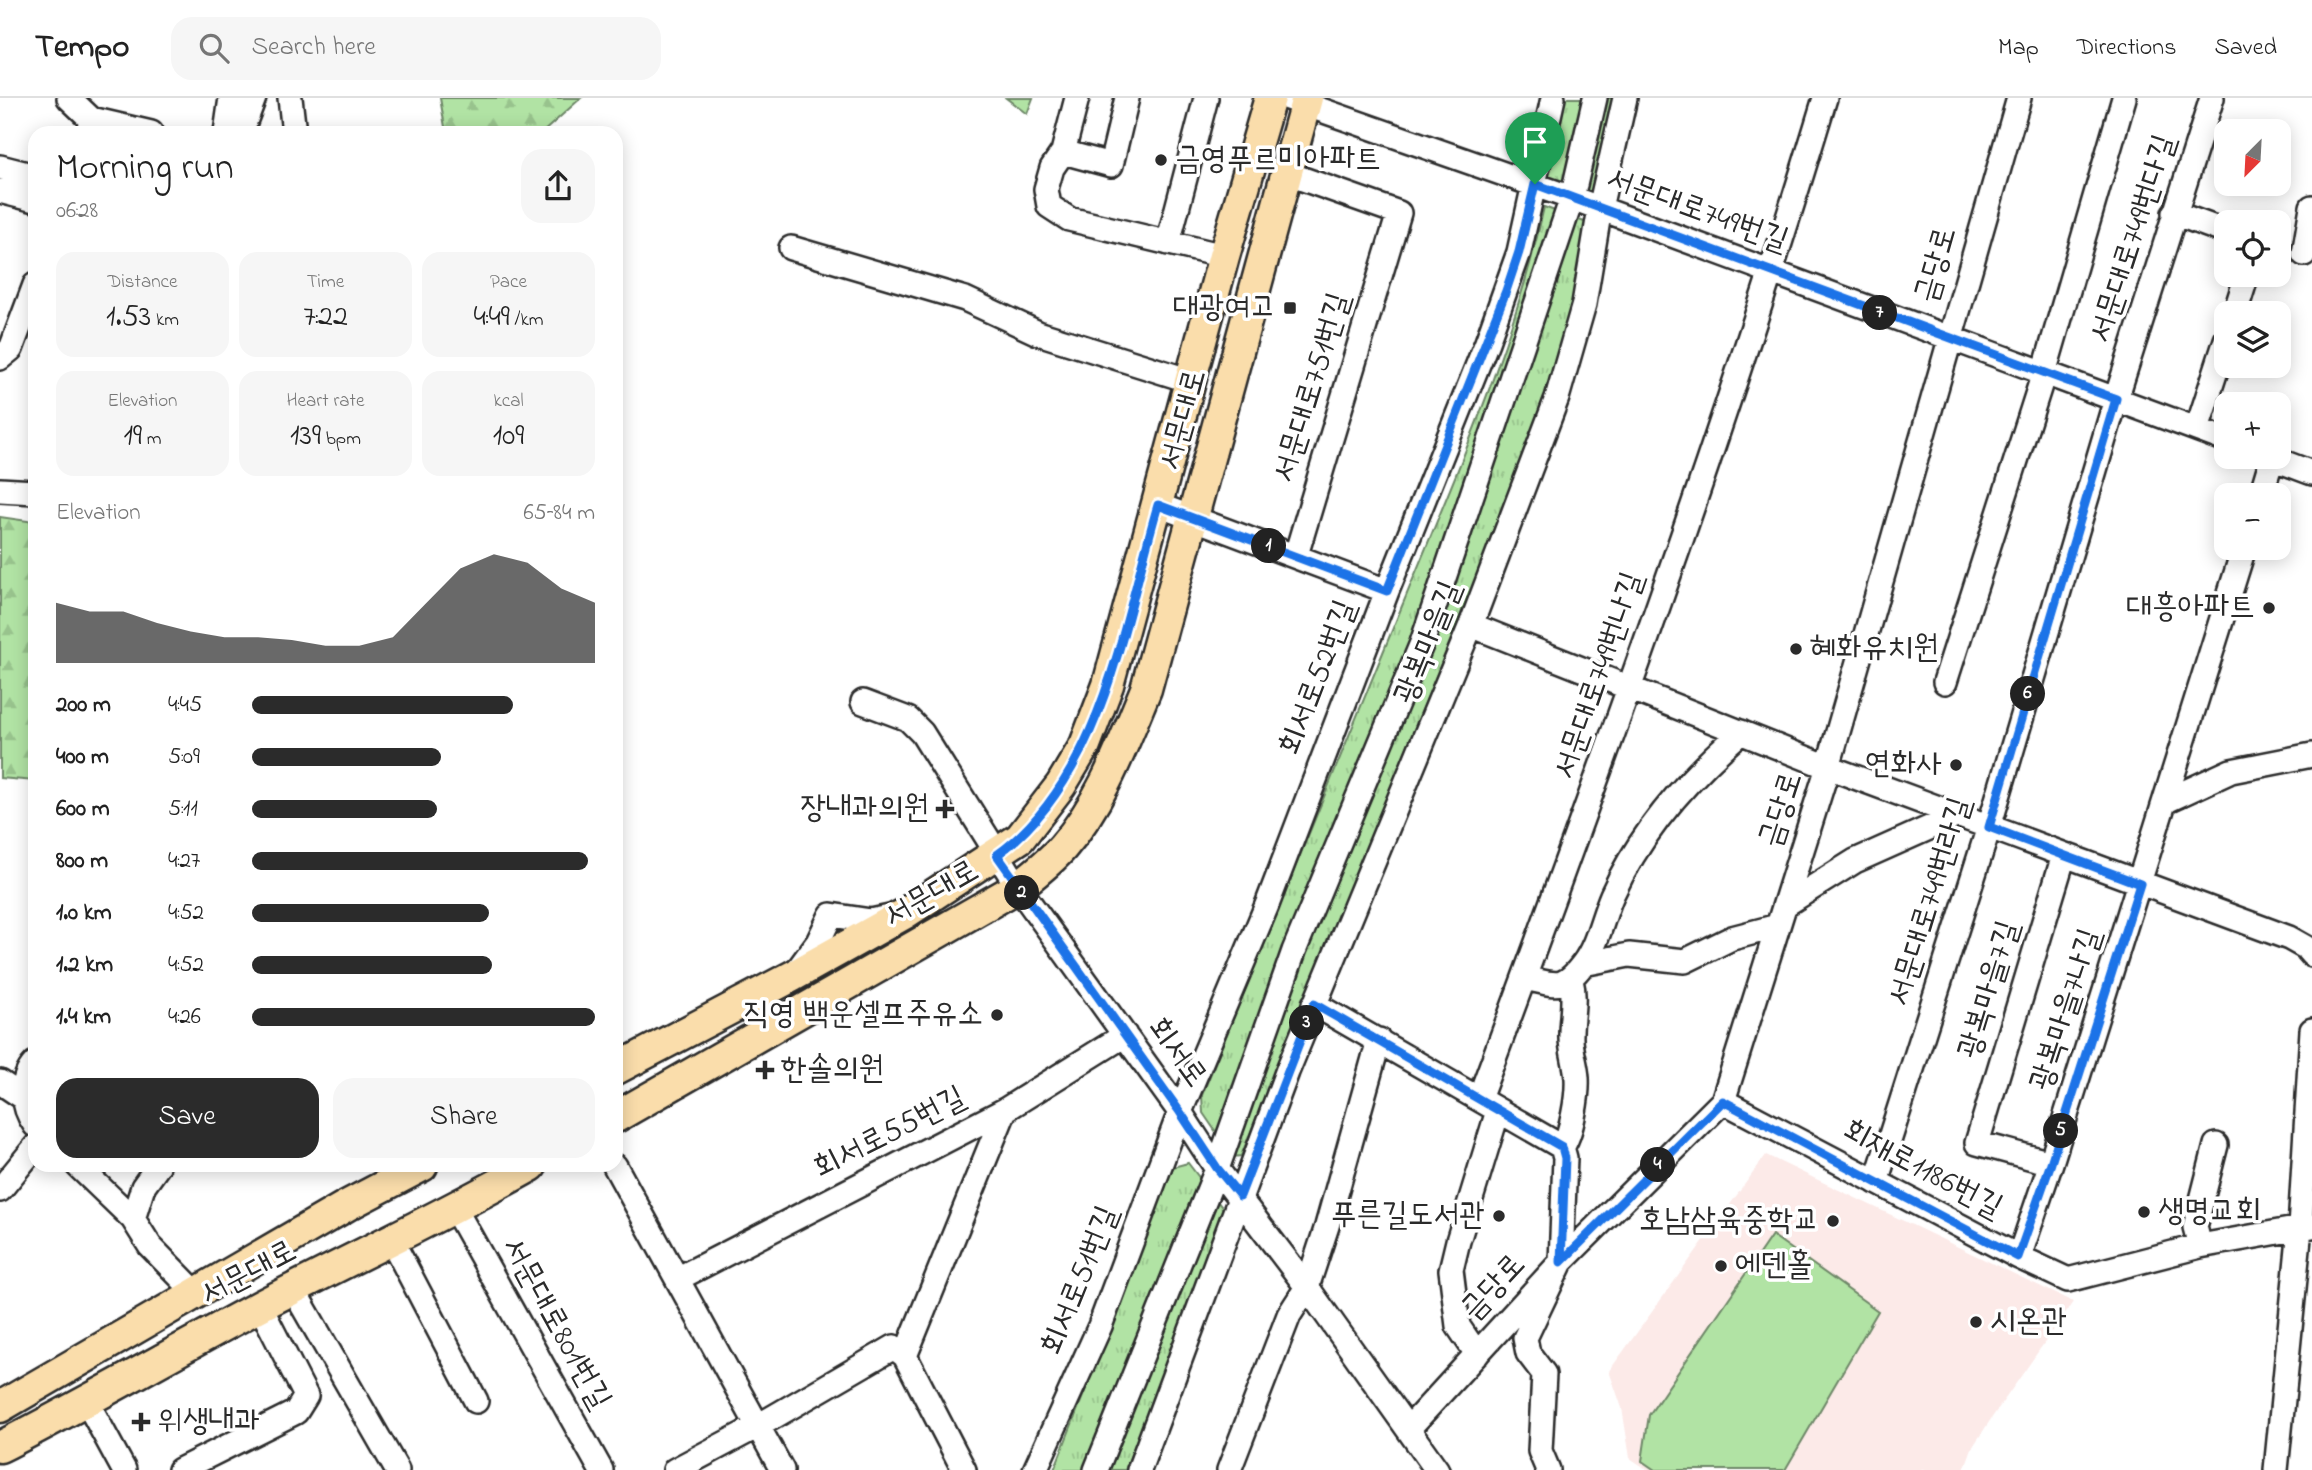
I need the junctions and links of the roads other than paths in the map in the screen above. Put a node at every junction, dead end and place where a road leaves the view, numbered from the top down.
1 (69, 98) edge
2 (231, 98) edge
3 (254, 98) edge
4 (290, 98) edge
5 (1077, 98) edge
6 (1127, 98) edge
7 (1206, 98) edge
8 (1270, 98) edge
9 (1553, 98) edge
10 (1595, 98) edge
11 (1625, 98) edge
12 (1825, 98) edge
13 (2019, 98) edge
14 (2123, 98) edge
15 (2212, 98) edge
16 (1300, 100) edge
17 (89, 126) edge
18 (227, 126) edge
19 (243, 126) edge
20 (293, 126) edge
21 (1063, 152) junction
22 (0, 167) edge
23 (1286, 173) junction
24 (28, 174) edge
25 (1535, 184) junction
26 (0, 191) edge
27 (28, 198) edge
28 (1572, 198) junction
29 (2312, 206) edge
30 (1600, 208) junction
31 (2175, 213) junction
32 (2214, 228) edge
33 (1168, 243) junction
34 (791, 248) dead end
35 (2304, 254) dead end
36 (1224, 256) junction
37 (1772, 272) junction
38 (28, 304) edge
39 (1949, 338) junction
40 (0, 358) edge
41 (2043, 373) junction
42 (2214, 377) edge
43 (1191, 381) junction
44 (2116, 399) junction
45 (2197, 429) junction
46 (2214, 435) edge
47 (2291, 465) edge
48 (2312, 473) edge
49 (0, 490) edge
50 (28, 492) edge
51 (1158, 505) junction
52 (1194, 518) junction
53 (1296, 555) junction
54 (2240, 560) edge
55 (1387, 591) junction
56 (1471, 625) junction
57 (1945, 682) dead end
58 (1631, 688) junction
59 (863, 702) dead end
60 (1741, 732) junction
61 (2312, 755) edge
62 (1828, 767) junction
63 (2166, 801) junction
64 (1958, 815) junction
65 (1989, 827) junction
66 (997, 855) junction
67 (2064, 855) junction
68 (2140, 884) junction
69 (1018, 887) junction
70 (1782, 916) junction
71 (2312, 956) edge
72 (1577, 972) junction
73 (1524, 978) junction
74 (1314, 1004) junction
75 (2312, 1030) edge
76 (1125, 1035) junction
77 (1379, 1040) junction
78 (623, 1065) edge
79 (28, 1073) edge
80 (0, 1082) edge
81 (24, 1098) junction
82 (1723, 1101) junction
83 (1489, 1105) junction
84 (1005, 1110) junction
85 (28, 1112) edge
86 (1180, 1112) junction
87 (623, 1113) edge
88 (2216, 1144) dead end
89 (1564, 1153) junction
90 (28, 1156) edge
91 (2051, 1163) junction
92 (1217, 1168) junction
93 (84, 1172) edge
94 (154, 1172) edge
95 (411, 1172) edge
96 (520, 1172) edge
97 (618, 1172) edge
98 (1876, 1182) junction
99 (0, 1190) edge
100 (1240, 1196) junction
101 (454, 1209) junction
102 (133, 1219) junction
103 (2306, 1227) edge
104 (391, 1239) junction
105 (2200, 1246) junction
106 (2018, 1257) junction
107 (1561, 1262) junction
108 (679, 1278) junction
109 (1307, 1287) junction
110 (293, 1289) junction
111 (196, 1293) junction
112 (260, 1306) junction
113 (1477, 1353) junction
114 (905, 1356) junction
115 (476, 1401) dead end
116 (87, 1402) junction
117 (0, 1407) edge
118 (758, 1426) junction
119 (1408, 1429) junction
120 (0, 1447) edge
121 (682, 1466) edge
122 (124, 1470) edge
123 (180, 1470) edge
124 (397, 1470) edge
125 (601, 1470) edge
126 (782, 1470) edge
127 (964, 1470) edge
128 (1035, 1470) edge
129 (1096, 1470) edge
130 (1139, 1470) edge
131 (1229, 1470) edge
132 (1437, 1470) edge
133 (1548, 1470) edge
134 (2276, 1470) edge

1 - 17 street
2 - 18 street
3 - 19 street
4 - 20 street
5 - 21 street
6 - 21 street
7 - 33 street
8 - 36 main road, 서문대로
9 - 25 street, 회서로52번길
10 - 28 street
11 - 30 street, 광복마을길
12 - 37 street, 서문대로749번나길
13 - 39 street, 금당로
14 - 41 street
15 - 31 street, 서문대로749번다길
16 - 23 main road, 서문대로
16 - 25 street, 서문대로749번길
21 - 33 street
22 - 24 street
23 - 52 main road, 서문대로
23 - 53 street, 서문대로751번길
25 - 28 street, 서문대로749번길
25 - 55 street, 회서로52번길
26 - 27 street
28 - 30 street, 서문대로749번길
28 - 92 street
29 - 35 street
30 - 37 street, 서문대로749번길
30 - 56 street, 광복마을길
31 - 32 street
31 - 44 street, 서문대로749번다길
33 - 36 street
34 - 43 street
36 - 43 main road, 서문대로
37 - 39 street, 서문대로749번길
37 - 58 street, 서문대로749번나길
38 - 40 street
39 - 41 street, 서문대로749번길
39 - 62 street, 금당로
41 - 44 street, 서문대로749번길
41 - 57 street
42 - 45 street
43 - 51 main road, 서문대로
44 - 45 street, 서문대로749번길
44 - 65 street, 서문대로749번라길
45 - 46 street, 서문대로749번길
47 - 48 street
49 - 50 street
51 - 52 street
51 - 66 main road, 서문대로
52 - 53 street
52 - 69 main road, 서문대로
53 - 55 street
54 - 63 street, 광복마을7나길
55 - 86 street, 회서로52번길
56 - 58 street
56 - 74 street, 광복마을길
58 - 60 street
58 - 73 street, 서문대로749번나길
59 - 66 street, 회서로
60 - 62 street
60 - 72 street
61 - 63 street
62 - 64 street
62 - 70 street, 금당로
63 - 68 street, 광복마을7나길
64 - 65 street
64 - 70 street
65 - 67 street
65 - 98 street, 서문대로749번라길
66 - 69 street, 회서로
66 - 78 main road, 서문대로
67 - 68 street
67 - 91 street, 광복마을7길
68 - 71 street
68 - 91 street, 광복마을7나길
69 - 76 street, 회서로
69 - 87 main road, 서문대로
70 - 72 street
70 - 82 street, 금당로
72 - 73 street
72 - 89 street
73 - 83 street, 서문대로749번나길
74 - 77 street
74 - 100 street, 광복마을길
75 - 103 street
76 - 84 street, 회서로55번길
76 - 86 street, 회서로
77 - 83 street
77 - 109 street
79 - 81 street
80 - 81 street
81 - 85 street
82 - 98 street, 회재로1186번길
82 - 107 street, 금당로
83 - 89 street
83 - 113 street, 서문대로749번나길
84 - 108 street, 회서로55번길
84 - 114 street
86 - 92 street, 회서로
86 - 128 street, 회서로51번길
88 - 105 street
89 - 107 street
90 - 99 street
91 - 106 street, 광복마을7나길
92 - 100 street, 회서로
92 - 129 street
93 - 102 street
94 - 102 street
95 - 111 main road, 서문대로
96 - 101 main road, 서문대로
97 - 108 street
98 - 106 street, 회재로1186번길
100 - 109 street, 회서로
100 - 130 street, 광복마을길
101 - 104 main road, 서문대로
101 - 125 street, 서문대로801번길
102 - 111 street
103 - 105 street, 회재로1186번길
103 - 134 street
104 - 110 main road, 서문대로
104 - 115 street
105 - 106 street, 회재로1186번길
107 - 113 street, 금당로
107 - 133 street
108 - 118 street
109 - 119 street, 회서로
109 - 131 street
110 - 112 main road, 서문대로
110 - 124 street
111 - 117 main road, 서문대로
112 - 116 main road, 서문대로
112 - 123 street
113 - 119 street, 금당로
114 - 118 street
114 - 127 street
116 - 120 main road, 서문대로
116 - 122 street
118 - 121 street
118 - 126 street
119 - 132 street, 회서로

